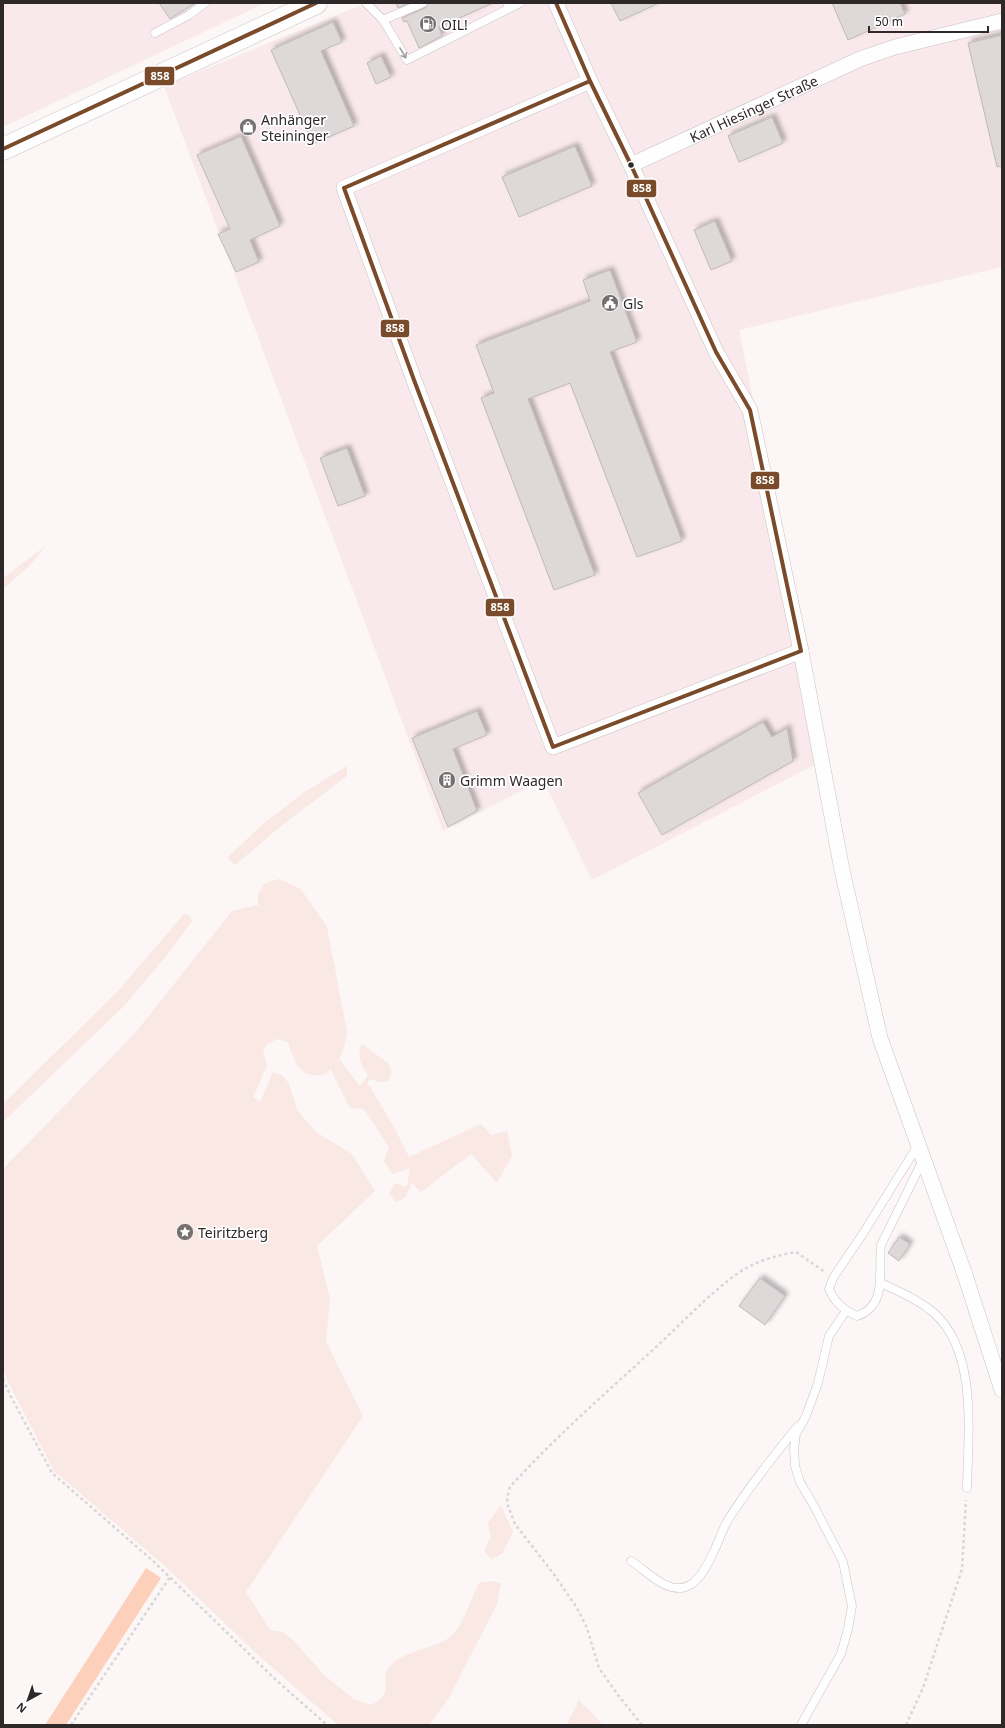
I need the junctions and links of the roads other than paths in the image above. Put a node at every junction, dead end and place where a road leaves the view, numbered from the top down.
1 (205, 3) edge
2 (366, 3) edge
3 (423, 3) edge
4 (520, 3) edge
5 (556, 3) edge
6 (319, 4) edge
7 (509, 5) edge
8 (383, 20) junction
9 (1002, 21) edge
10 (154, 33) dead end
11 (590, 81) junction
12 (3, 149) edge
13 (631, 165) junction
14 (801, 651) junction
15 (918, 1145) junction
16 (924, 1160) junction
17 (881, 1283) junction
18 (846, 1311) junction
19 (1002, 1390) edge
20 (806, 1416) junction
21 (967, 1488) road end
22 (631, 1560) dead end
23 (801, 1725) edge

1 - 10 lane
2 - 8 lane
3 - 8 lane
4 - 7 lane
5 - 11 street
6 - 12 main road
8 -> 7 lane
9 - 13 street, Karl Hiesinger Straße
11 - 13 street
11 - 14 street
13 - 14 street
14 - 15 street
15 - 16 street
15 - 18 lane
16 - 17 lane
16 - 19 street
17 - 18 lane
17 - 21 lane
18 - 20 lane
20 - 22 lane
20 - 23 lane

